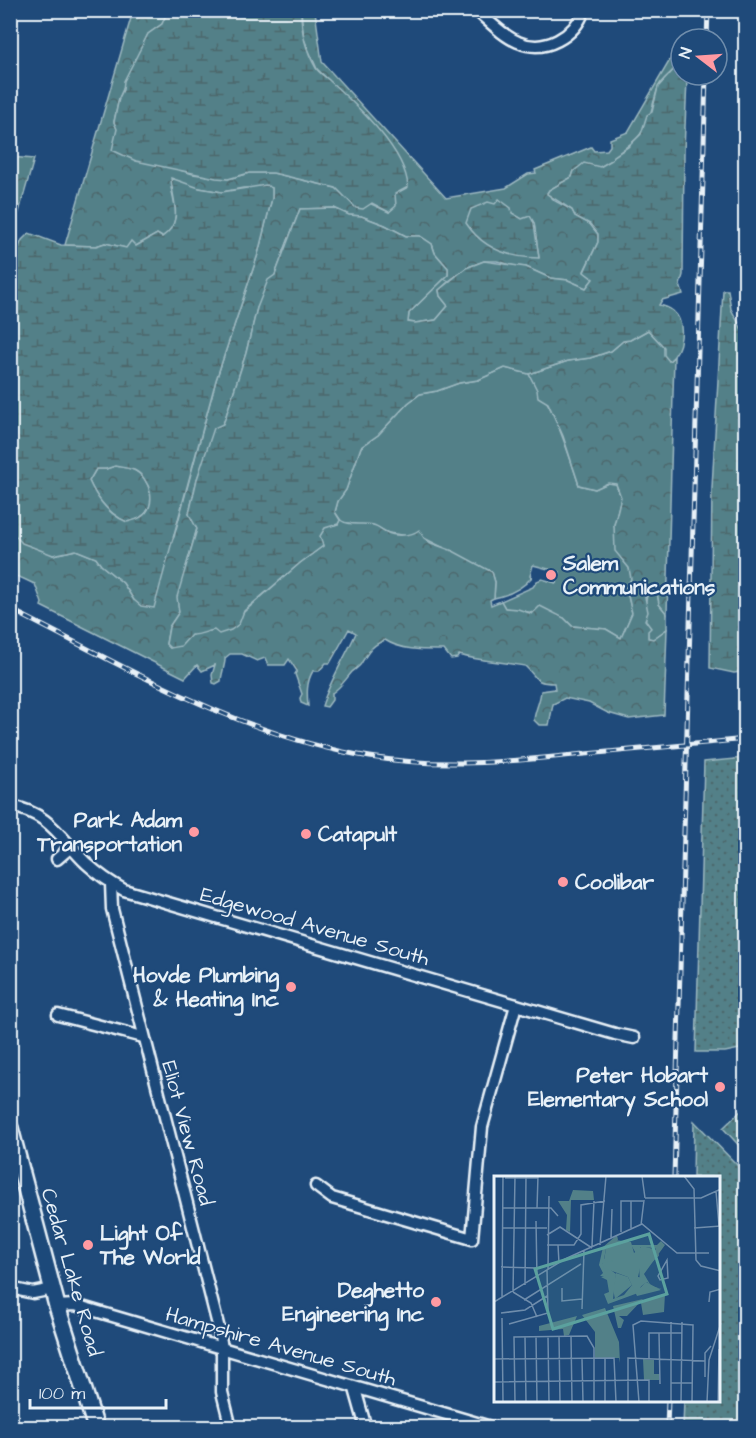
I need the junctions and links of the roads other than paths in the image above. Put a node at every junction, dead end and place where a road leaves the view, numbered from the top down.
1 (476, 10) edge
2 (584, 10) edge
3 (10, 807) edge
4 (71, 847) junction
5 (57, 859) dead end
6 (111, 883) junction
7 (516, 1005) junction
8 (58, 1015) dead end
9 (143, 1038) junction
10 (634, 1038) dead end
11 (11, 1132) edge
12 (316, 1186) dead end
13 (10, 1288) edge
14 (53, 1289) junction
15 (57, 1306) junction
16 (222, 1348) junction
17 (355, 1389) junction
18 (96, 1428) edge
19 (231, 1428) edge
20 (366, 1428) edge
21 (494, 1428) edge

1 - 2 street
3 - 4 street, Edgewood Avenue South
4 - 5 street
4 - 6 street, Edgewood Avenue South
6 - 7 street, Edgewood Avenue South
6 - 9 street, Eliot View Road
7 - 10 street, Edgewood Avenue South
7 - 12 street
8 - 9 street
9 - 16 street, Eliot View Road
11 - 14 street, Cedar Lake Road
13 - 14 street
14 - 15 street, Cedar Lake Road
15 - 16 street, Hampshire Avenue South
15 - 18 street, Cedar Lake Road
16 - 17 street, Hampshire Avenue South
16 - 19 street, Eliot View Road
17 - 20 street
17 - 21 street, Hampshire Avenue South

